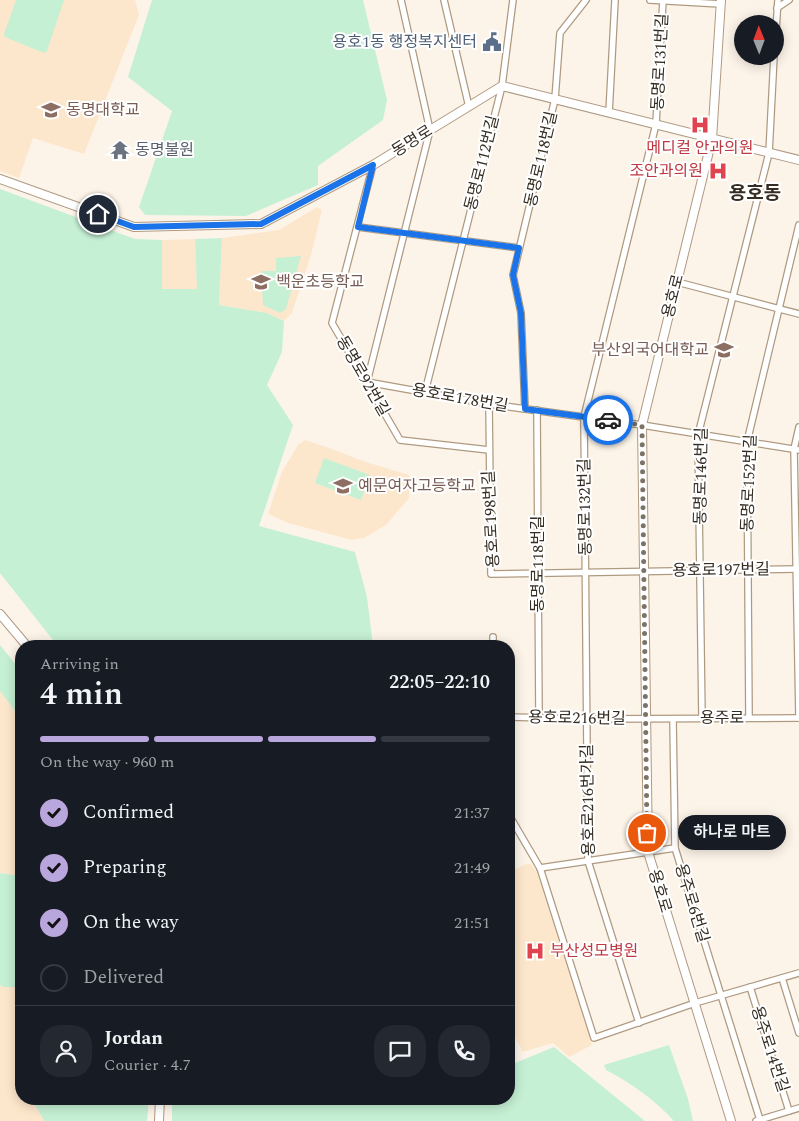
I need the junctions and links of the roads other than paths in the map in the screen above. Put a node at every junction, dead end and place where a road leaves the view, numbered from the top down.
1 (401, 0) edge
2 (444, 0) edge
3 (513, 0) edge
4 (586, 0) edge
5 (615, 0) edge
6 (650, 0) edge
7 (663, 0) edge
8 (778, 0) edge
9 (789, 0) edge
10 (721, 2) edge
11 (777, 8) junction
12 (777, 15) edge
13 (774, 65) edge
14 (502, 86) junction
15 (555, 99) junction
16 (469, 107) junction
17 (609, 112) junction
18 (656, 124) junction
19 (430, 130) junction
20 (712, 138) junction
21 (769, 153) junction
22 (799, 160) edge
23 (373, 165) junction
24 (0, 180) edge
25 (799, 225) edge
26 (358, 227) junction
27 (404, 234) junction
28 (462, 241) junction
29 (519, 248) junction
30 (677, 282) junction
31 (732, 297) junction
32 (779, 308) junction
33 (799, 314) edge
34 (367, 382) junction
35 (425, 392) junction
36 (489, 404) junction
37 (525, 409) junction
38 (537, 410) junction
39 (584, 417) junction
40 (642, 425) junction
41 (799, 427) edge
42 (698, 435) junction
43 (747, 442) junction
44 (488, 450) junction
45 (796, 450) edge
46 (797, 569) edge
47 (700, 570) junction
48 (747, 570) junction
49 (586, 572) junction
50 (644, 572) junction
51 (538, 573) junction
52 (0, 614) edge
53 (22, 640) edge
54 (515, 717) edge
55 (539, 718) junction
56 (702, 718) junction
57 (749, 718) junction
58 (799, 718) edge
59 (587, 719) junction
60 (646, 719) junction
61 (673, 719) junction
62 (515, 825) edge
63 (675, 848) junction
64 (648, 852) junction
65 (588, 861) junction
66 (540, 868) junction
67 (799, 973) edge
68 (782, 978) junction
69 (750, 987) junction
70 (721, 996) junction
71 (694, 1003) junction
72 (639, 1023) junction
73 (799, 1033) edge
74 (160, 1105) edge
75 (799, 1108) edge
76 (789, 1111) junction
77 (758, 1120) edge
78 (160, 1121) edge
79 (731, 1121) edge

1 - 19 street
2 - 16 street
3 - 14 street, 동명로112번길
4 - 15 street, 동명로118번길
5 - 17 street
6 - 7 street
7 - 10 street
7 - 18 street, 동명로131번길
8 - 11 street
9 - 11 street
10 - 20 main road, 용호로
11 - 12 street
13 - 21 street, 동명로146번길
14 - 15 main road
14 - 16 main road, 동명로
14 - 28 street, 동명로112번길
15 - 17 main road
15 - 29 street, 동명로118번길
16 - 19 main road, 동명로
17 - 18 main road
18 - 20 main road
18 - 39 street, 동명로132번길
19 - 23 main road, 동명로
19 - 27 street
20 - 21 main road
20 - 30 main road, 용호로
21 - 22 main road
21 - 31 street, 동명로146번길
23 - 24 main road, 동명로
23 - 26 street, 동명로92번길
25 - 32 street, 동명로152번길
26 - 27 street
26 - 34 street, 동명로92번길
27 - 28 street
27 - 34 street
28 - 29 street
28 - 35 street, 동명로112번길
29 - 37 street, 동명로118번길
30 - 31 street
30 - 40 main road, 용호로
31 - 32 street
31 - 42 street, 동명로146번길
32 - 33 street
32 - 43 street, 동명로152번길
34 - 35 street, 용호로178번길
34 - 44 street, 동명로92번길
35 - 36 street, 용호로178번길
36 - 37 street, 용호로178번길
36 - 44 street, 용호로198번길
37 - 38 street, 용호로178번길
38 - 39 street, 용호로178번길
38 - 51 street, 동명로118번길
39 - 40 street, 용호로178번길
39 - 49 street, 동명로132번길
40 - 42 street, 용호로178번길
40 - 50 main road, 용호로
41 - 45 street
42 - 43 street, 용호로178번길
42 - 47 street, 동명로146번길
43 - 45 street, 용호로178번길
43 - 48 street, 동명로152번길
44 - 51 street, 용호로198번길
45 - 46 street
46 - 48 street, 용호로197번길
46 - 58 street
47 - 48 street, 용호로197번길
47 - 50 street, 용호로197번길
47 - 56 street, 동명로146번길
48 - 57 street, 동명로152번길
49 - 50 street, 용호로198번길
49 - 51 street, 용호로198번길
49 - 59 street, 동명로132번길
50 - 60 main road, 용호로
51 - 55 street, 동명로118번길
52 - 53 main road
54 - 55 street, 용호로216번길
55 - 59 street, 용호로216번길
56 - 57 street, 용주로
56 - 61 street, 용주로
57 - 58 street, 용주로
59 - 60 street, 용호로216번길
59 - 65 street, 용호로216번가길
60 - 61 street, 용주로
60 - 64 main road, 용호로
61 - 63 street, 용주로6번길
62 - 66 street
63 - 64 street
63 - 70 street, 용주로6번길
64 - 65 street
64 - 71 main road, 용호로
65 - 66 street
65 - 72 street, 용호로216번가길
66 - 72 street
67 - 68 street
68 - 69 street
68 - 73 street
69 - 70 street
69 - 76 street, 용주로14번길
70 - 71 street
70 - 77 street, 용주로6번길
71 - 72 street
71 - 79 main road, 용호로
74 - 78 main road
75 - 76 street
76 - 77 street

